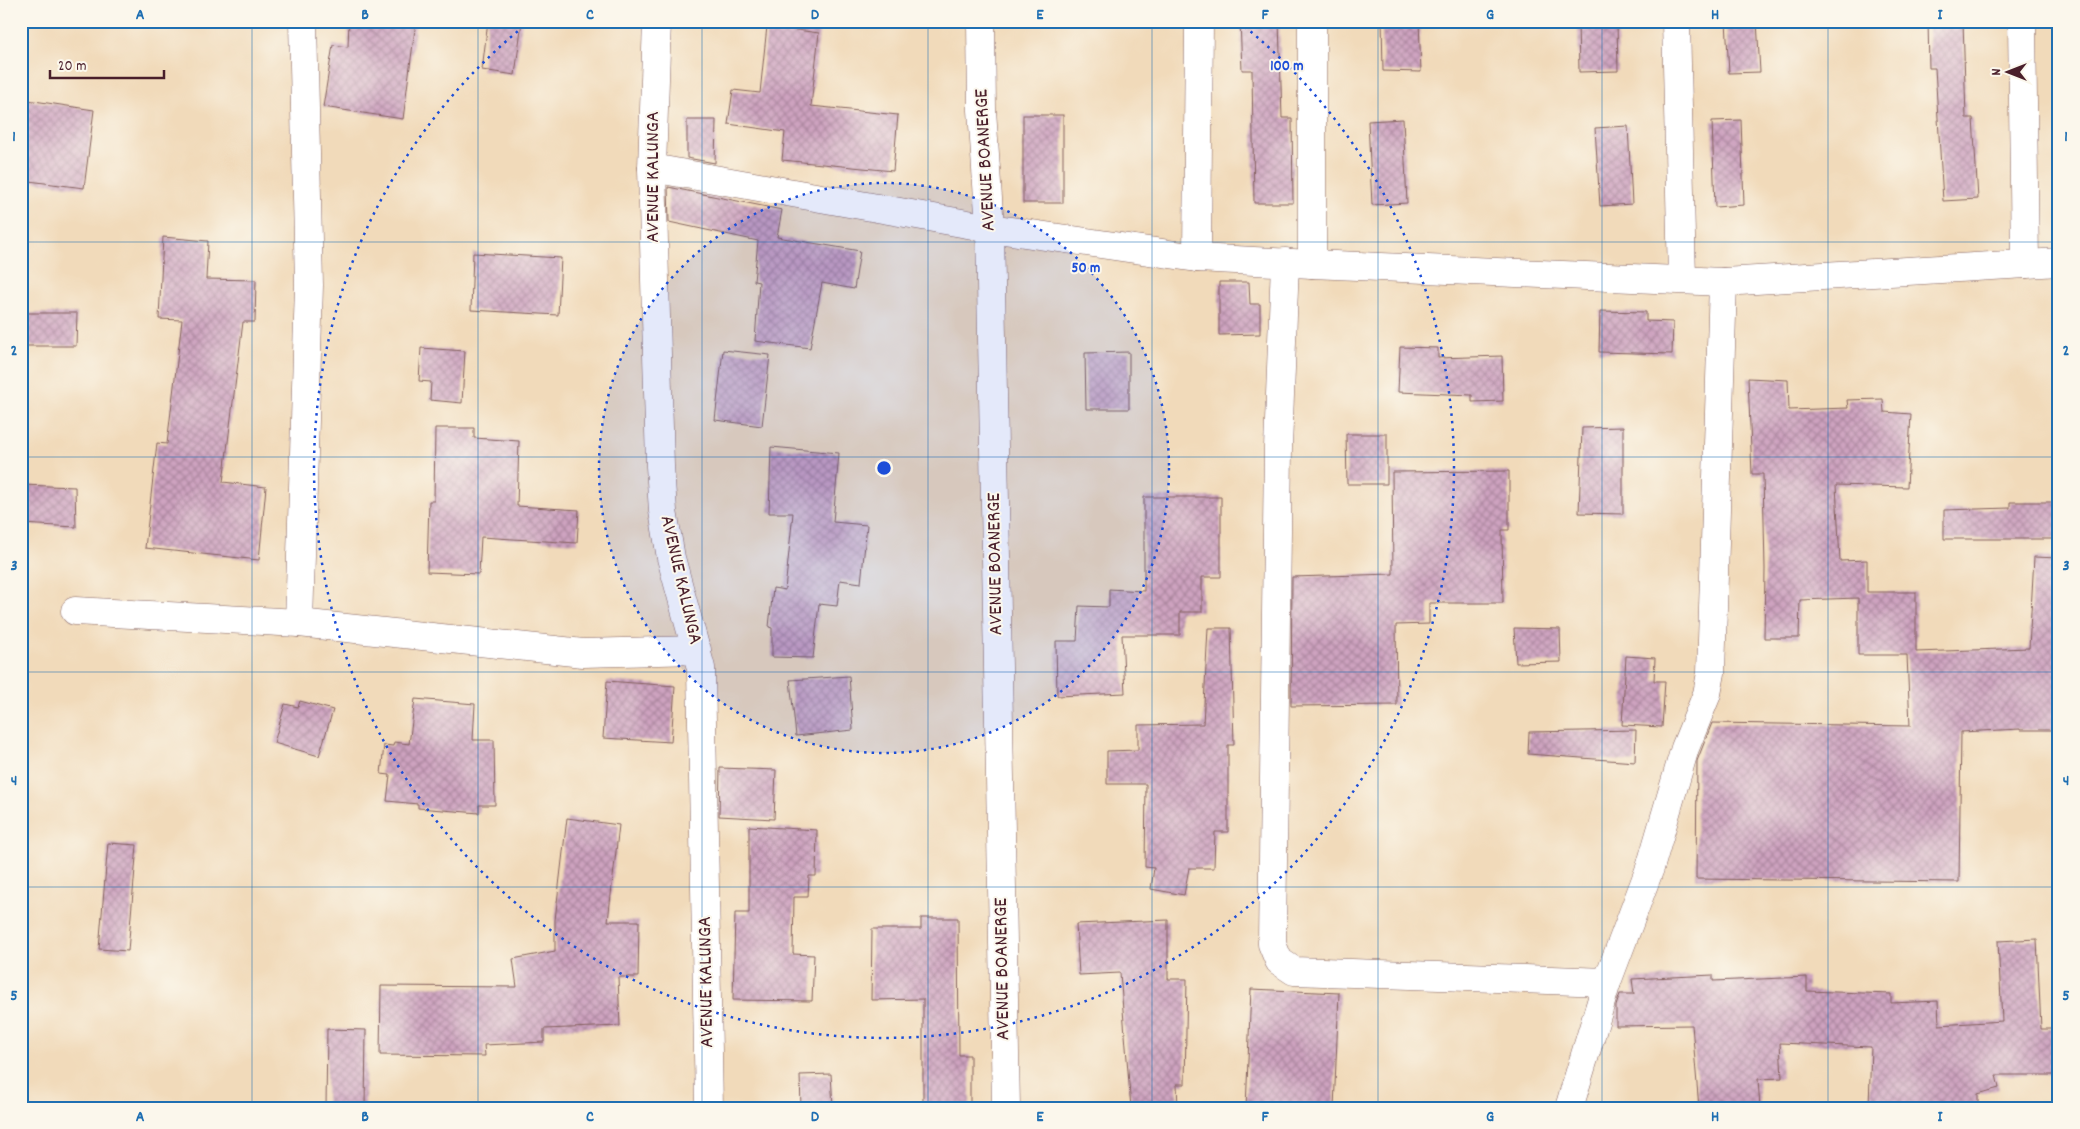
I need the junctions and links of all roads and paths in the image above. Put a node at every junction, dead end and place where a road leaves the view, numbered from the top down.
1 (303, 21) edge
2 (657, 21) edge
3 (981, 21) edge
4 (1199, 21) edge
5 (1312, 21) edge
6 (1676, 21) edge
7 (2022, 21) edge
8 (652, 168) junction
9 (990, 228) junction
10 (1197, 258) junction
11 (2059, 262) edge
12 (1298, 263) junction
13 (2025, 264) junction
14 (1682, 279) junction
15 (1723, 282) junction
16 (75, 611) dead end
17 (299, 623) junction
18 (697, 650) junction
19 (1607, 982) junction
20 (709, 1108) edge
21 (1006, 1108) edge
22 (1569, 1108) edge

1 - 17 street
2 - 8 street, AVENUE KALUNGA
3 - 9 street, AVENUE BOANERGE
4 - 10 street
5 - 12 street
6 - 14 street
7 - 13 street
8 - 9 street
8 - 18 street, AVENUE KALUNGA
9 - 10 street
9 - 21 street, AVENUE BOANERGE
10 - 12 street
11 - 13 street
12 - 14 street
12 - 19 street
13 - 15 street
14 - 15 street
15 - 19 street
16 - 17 street
17 - 18 street
18 - 20 street, AVENUE KALUNGA
19 - 22 street

